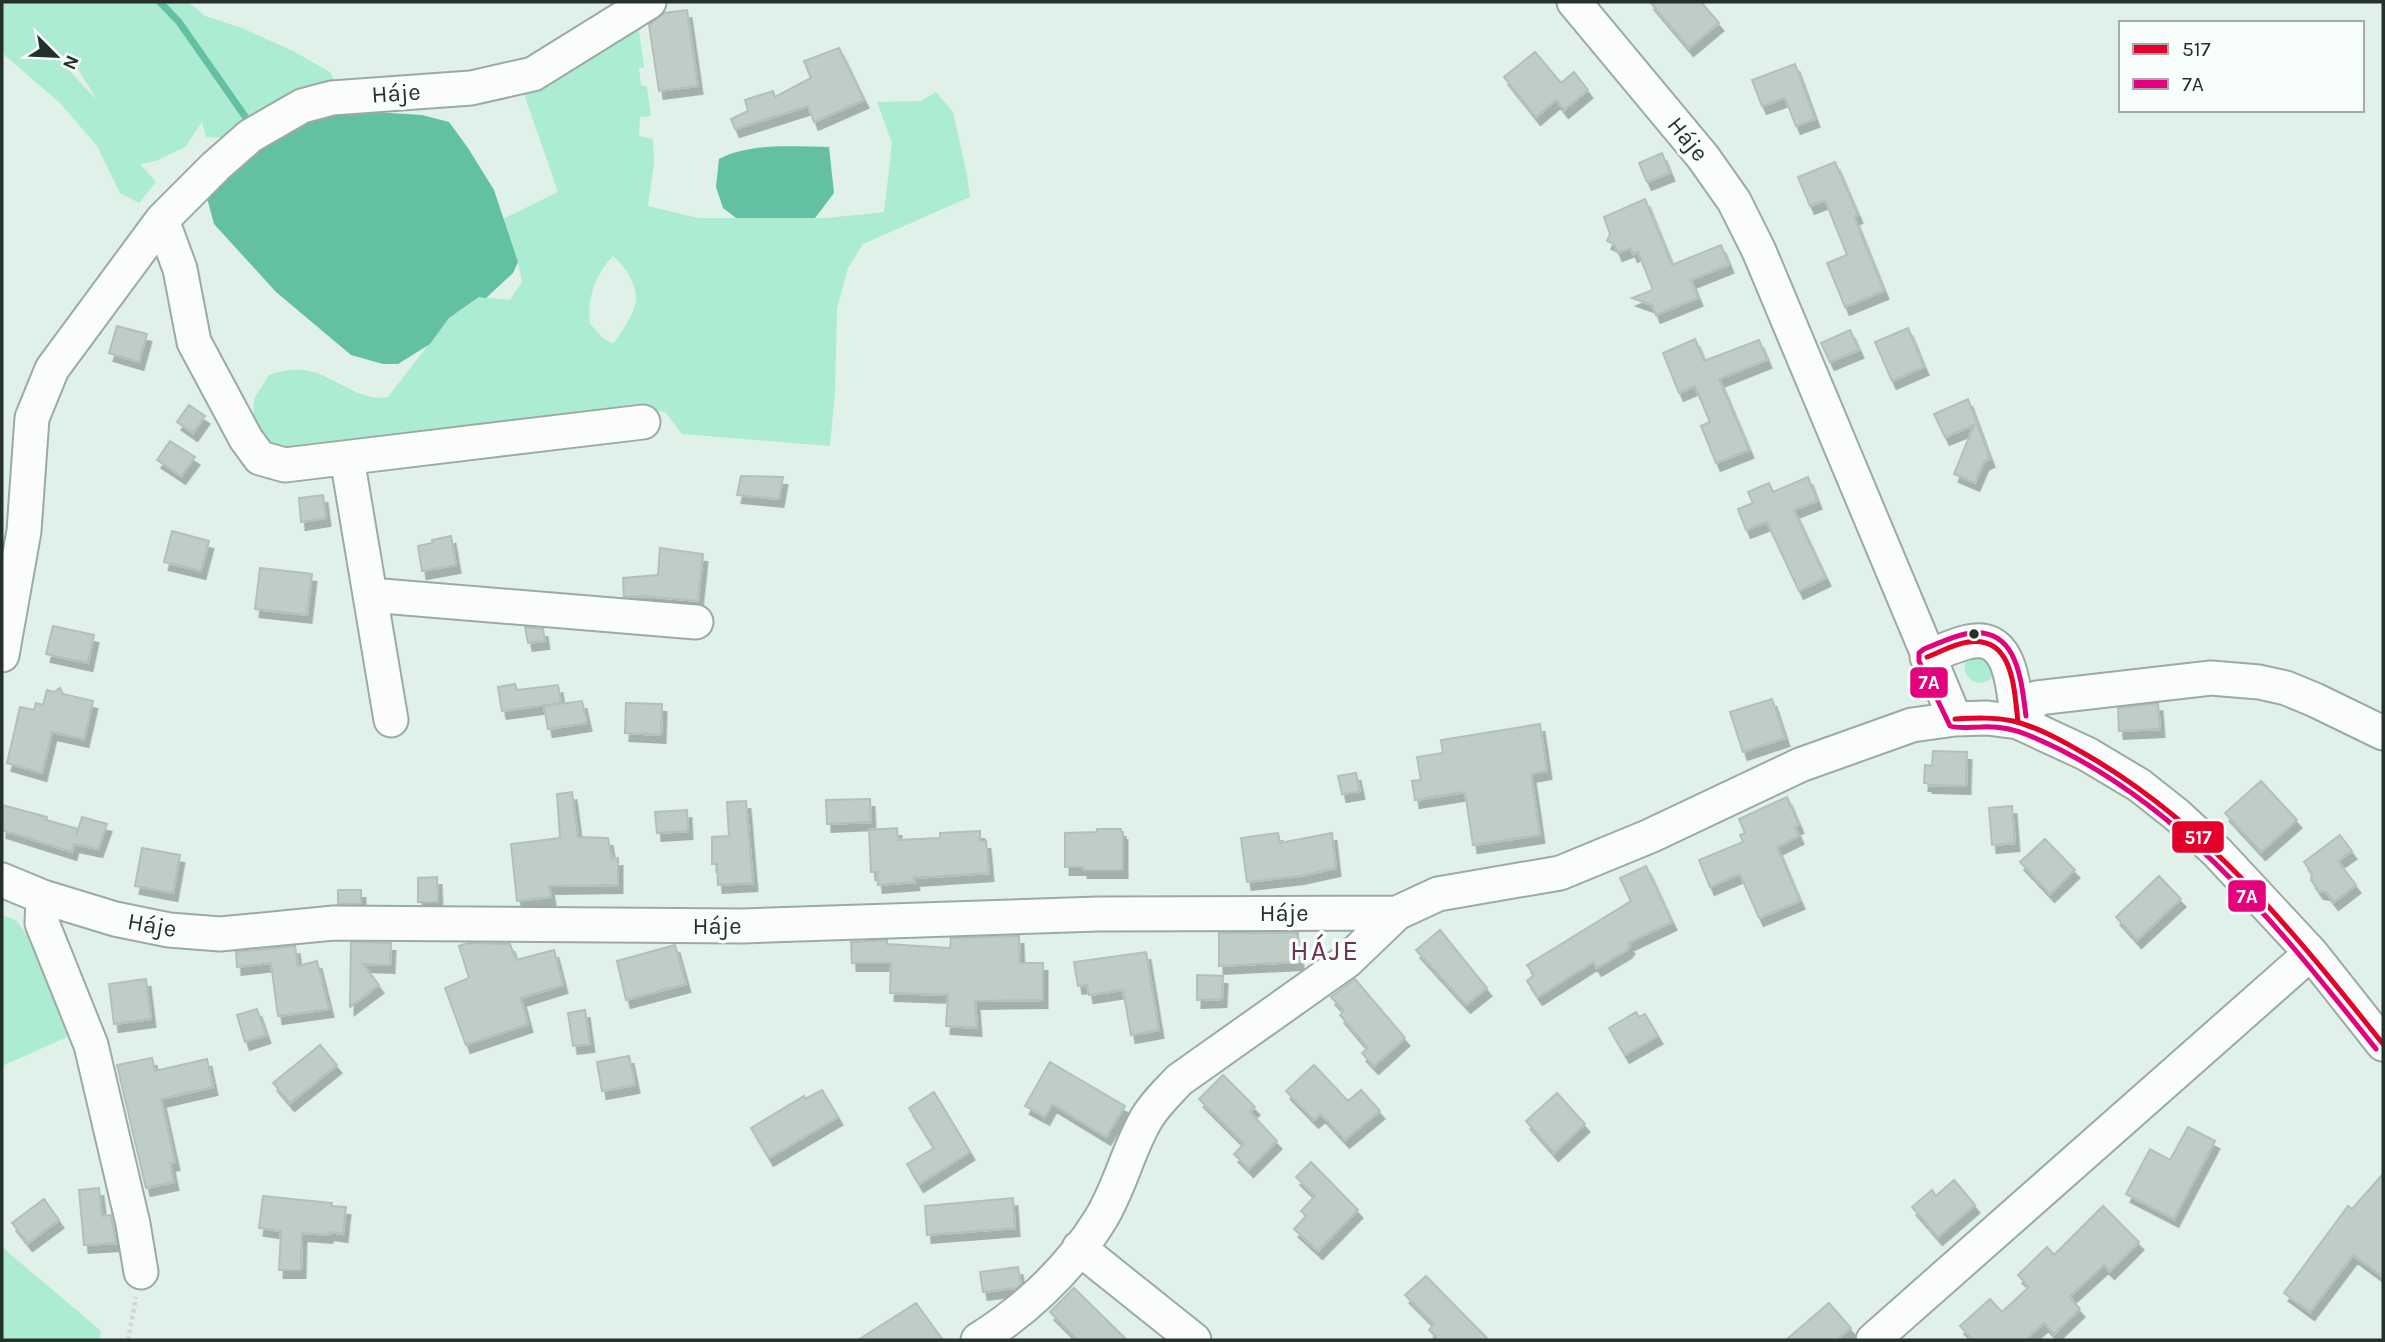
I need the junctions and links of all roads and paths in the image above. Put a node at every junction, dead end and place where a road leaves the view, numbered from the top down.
1 (649, 2) edge
2 (1574, 2) edge
3 (162, 220) junction
4 (643, 422) dead end
5 (347, 458) junction
6 (13, 521) edge
7 (370, 595) junction
8 (696, 622) dead end
9 (2, 655) edge
10 (1927, 657) junction
11 (1955, 719) junction
12 (391, 720) dead end
13 (2018, 722) junction
14 (2383, 733) edge
15 (2, 880) edge
16 (43, 897) junction
17 (1397, 913) junction
18 (2311, 953) junction
19 (2383, 1044) edge
20 (1079, 1248) junction
21 (141, 1272) joint
22 (128, 1340) edge
23 (978, 1340) edge
24 (1194, 1340) edge
25 (1873, 1340) edge

1 - 3 street, Háje
2 - 10 street, Háje
3 - 5 street
3 - 6 street, Háje
4 - 5 street
5 - 7 street
6 - 9 street, Háje
7 - 8 street
7 - 12 street
10 - 11 street, Háje
10 - 13 street
11 - 13 street, Háje
11 - 17 street, Háje
13 - 14 street
13 - 18 street, Háje
15 - 16 street, Háje
16 - 17 street, Háje
16 - 21 street
17 - 20 street, Háje
18 - 19 street, Háje
18 - 25 street
20 - 23 street, Háje
20 - 24 street
21 - 22 path

